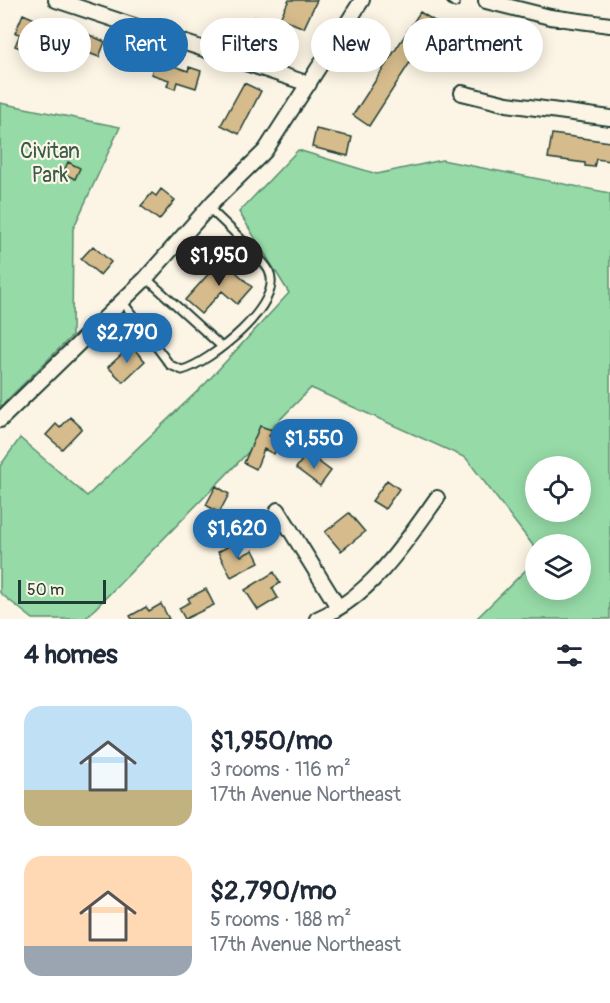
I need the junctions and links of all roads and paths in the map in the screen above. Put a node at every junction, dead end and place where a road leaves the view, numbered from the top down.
1 (56, 0) edge
2 (362, 0) edge
3 (486, 1) edge
4 (610, 25) edge
5 (309, 84) junction
6 (462, 93) dead end
7 (610, 118) edge
8 (209, 208) junction
9 (146, 278) junction
10 (123, 301) junction
11 (222, 347) junction
12 (0, 420) edge
13 (437, 498) dead end
14 (278, 510) dead end
15 (338, 607) junction
16 (317, 619) edge

1 - 5 street
2 - 5 street
3 - 4 street
5 - 8 street
6 - 7 street
8 - 9 street
8 - 11 lane
9 - 10 street
9 - 11 lane
10 - 11 lane
10 - 12 street
13 - 15 street
14 - 15 street
15 - 16 street

